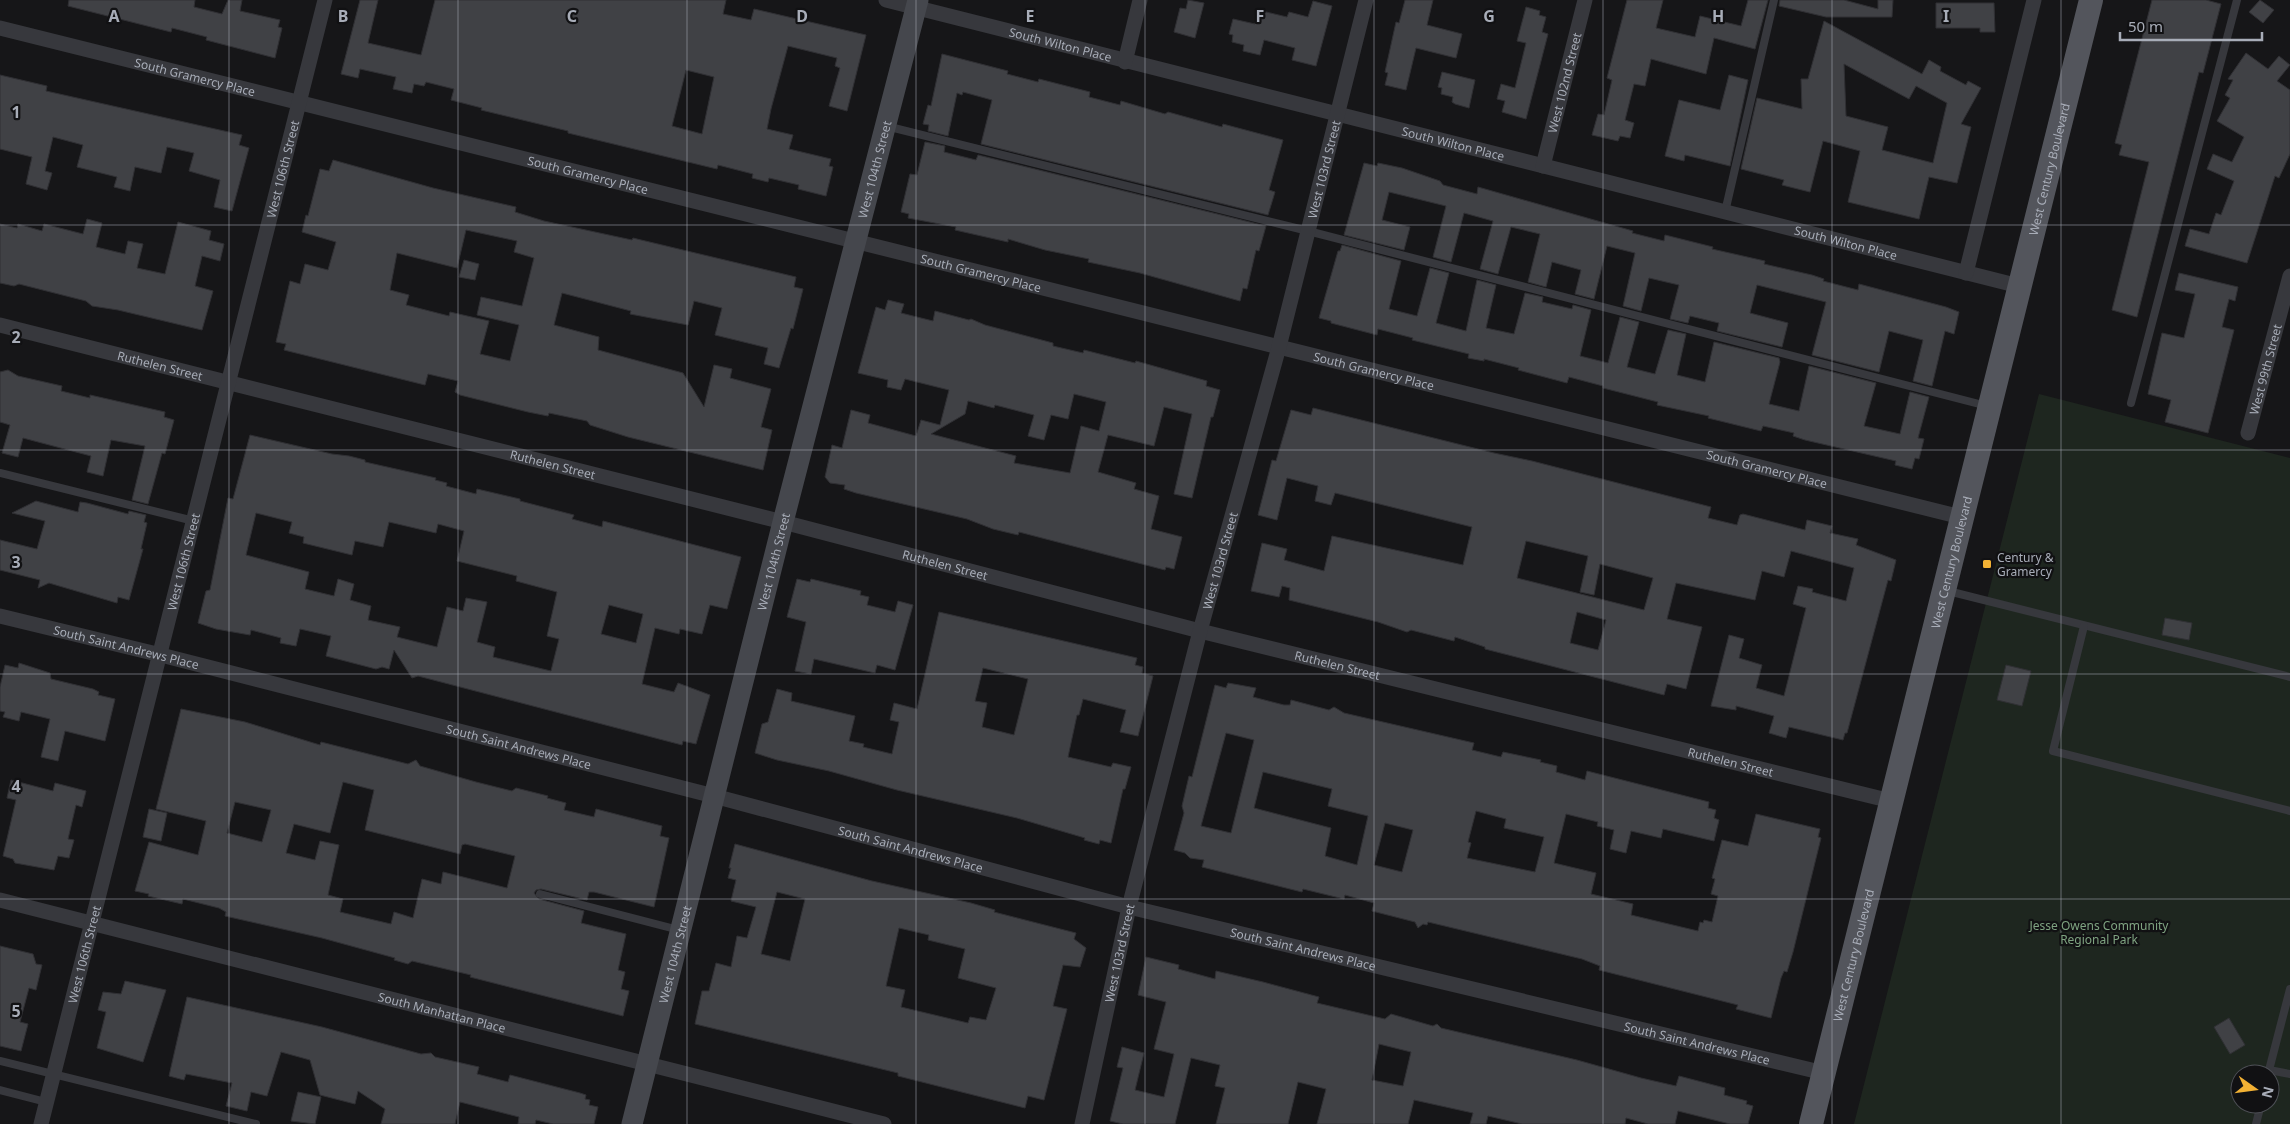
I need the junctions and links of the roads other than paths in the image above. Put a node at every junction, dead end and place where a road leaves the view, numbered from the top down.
1 (325, 0) edge
2 (886, 0) edge
3 (1140, 0) edge
4 (1366, 0) edge
5 (1586, 0) edge
6 (1774, 0) edge
7 (2034, 0) edge
8 (2091, 0) edge
9 (2237, 0) edge
10 (917, 4) edge
11 (0, 28) edge
12 (1124, 62) junction
13 (298, 102) junction
14 (1337, 114) junction
15 (885, 126) junction
16 (1543, 166) junction
17 (1725, 212) junction
18 (1308, 231) junction
19 (854, 242) junction
20 (1966, 272) junction
21 (2290, 276) edge
22 (2019, 286) junction
23 (0, 325) edge
24 (1279, 347) junction
25 (228, 381) junction
26 (2131, 402) dead end
27 (1989, 407) junction
28 (2248, 433) dead end
29 (0, 473) edge
30 (1961, 517) junction
31 (194, 521) junction
32 (783, 522) junction
33 (1944, 590) junction
34 (0, 616) edge
35 (2084, 626) junction
36 (1200, 631) junction
37 (161, 655) junction
38 (2290, 678) edge
39 (714, 796) junction
40 (1891, 801) junction
41 (2290, 811) edge
42 (540, 894) dead end
43 (0, 900) edge
44 (1129, 907) junction
45 (93, 922) junction
46 (679, 930) junction
47 (2290, 989) edge
48 (0, 1061) edge
49 (647, 1063) junction
50 (2271, 1064) edge
51 (1824, 1073) junction
52 (53, 1074) junction
53 (0, 1090) edge
54 (46, 1102) junction
55 (40, 1124) edge
56 (256, 1124) edge
57 (632, 1124) edge
58 (884, 1124) edge
59 (1082, 1124) edge
60 (1811, 1124) edge

1 - 13 street, West 106th Street
2 - 10 street, South Wilton Place
3 - 12 street
4 - 14 street, West 103rd Street
5 - 16 street, West 102nd Street
6 - 17 lane
7 - 20 street
8 - 22 main road, West Century Boulevard
9 - 26 lane
10 - 12 street, South Wilton Place
10 - 15 street, West 104th Street
11 - 13 street, South Gramercy Place
12 - 14 street, South Wilton Place
13 - 19 street, South Gramercy Place
13 - 25 street, West 106th Street
14 - 16 street, South Wilton Place
14 - 18 street, West 103rd Street
15 - 18 lane
15 - 19 street, West 104th Street
16 - 17 street, South Wilton Place
17 - 20 street, South Wilton Place
18 - 24 street, West 103rd Street
18 - 27 lane
19 - 24 street, South Gramercy Place
19 - 32 street, West 104th Street
20 - 22 street, South Wilton Place
21 - 28 street, West 99th Street
22 - 27 main road, West Century Boulevard
23 - 25 street, Ruthelen Street
24 - 30 street, South Gramercy Place
24 - 36 street, West 103rd Street
25 - 31 street, West 106th Street
25 - 32 street, Ruthelen Street
27 - 30 main road, West Century Boulevard
29 - 31 lane
30 - 33 main road, West Century Boulevard
31 - 37 street, West 106th Street
32 - 36 street, Ruthelen Street
32 - 39 street, West 104th Street
33 - 35 lane
33 - 40 main road, West Century Boulevard
34 - 37 street, South Saint Andrews Place
35 - 38 lane
35 - 41 lane
36 - 40 street, Ruthelen Street
36 - 44 street, West 103rd Street
37 - 39 street, South Saint Andrews Place
37 - 45 street, West 106th Street
39 - 44 street, South Saint Andrews Place
39 - 46 street, West 104th Street
40 - 51 main road, West Century Boulevard
42 - 46 lane
43 - 45 street, South Manhattan Place
44 - 51 street, South Saint Andrews Place
44 - 59 street, West 103rd Street
45 - 49 street, South Manhattan Place
45 - 52 street, West 106th Street
46 - 49 street, West 104th Street
47 - 50 lane
48 - 52 lane
49 - 57 street, West 104th Street
49 - 58 street, South Manhattan Place
51 - 60 main road, West Century Boulevard
52 - 54 street, West 106th Street
52 - 56 lane
53 - 54 lane
54 - 55 street, West 106th Street

